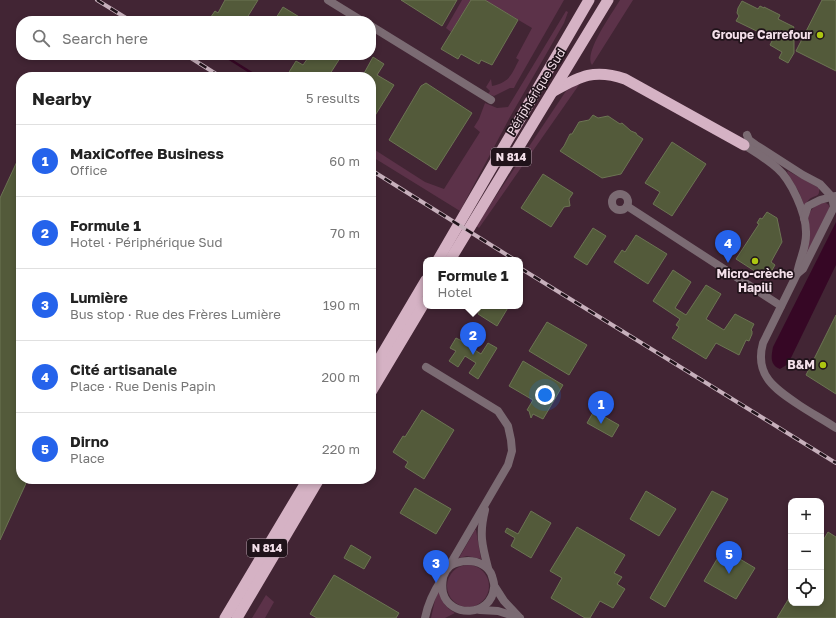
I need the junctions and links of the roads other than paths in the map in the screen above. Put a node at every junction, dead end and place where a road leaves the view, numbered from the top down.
1 (328, 0) edge
2 (579, 0) edge
3 (589, 0) edge
4 (608, 0) edge
5 (354, 16) edge
6 (376, 29) edge
7 (571, 30) junction
8 (551, 93) junction
9 (491, 100) dead end
10 (746, 140) junction
11 (834, 197) edge
12 (627, 206) dead end
13 (804, 218) junction
14 (440, 257) edge
15 (452, 257) edge
16 (797, 274) junction
17 (423, 285) edge
18 (423, 305) edge
19 (781, 306) junction
20 (376, 365) edge
21 (426, 367) dead end
22 (376, 384) edge
23 (836, 428) edge
24 (305, 484) edge
25 (316, 484) edge
26 (487, 502) junction
27 (448, 568) junction
28 (488, 568) junction
29 (442, 578) junction
30 (495, 587) junction
31 (480, 610) junction
32 (466, 613) junction
33 (225, 618) edge
34 (237, 618) edge
35 (425, 618) edge
36 (454, 618) edge
37 (520, 618) edge

1 - 5 street
2 - 7 highway, N 814
3 - 7 highway, Périphérique Sud / N 814
4 - 8 highway, Périphérique Sud / N 814
6 - 9 street
7 - 14 highway, Périphérique Sud / N 814
8 - 10 highway
8 - 15 highway, Périphérique Sud / N 814
10 - 11 street
10 - 13 street
11 - 13 street
11 - 16 street
12 - 19 street
13 - 16 street
16 - 19 street
17 - 20 highway
18 - 22 highway
19 - 23 street
21 - 26 street
24 - 33 highway, N 814
25 - 34 highway, N 814
26 - 27 street
26 - 28 street
27 - 28 street
27 - 29 street
28 - 30 street
29 - 32 street
29 - 35 street
30 - 31 street
30 - 37 street
31 - 32 street
31 - 37 street
32 - 36 street

